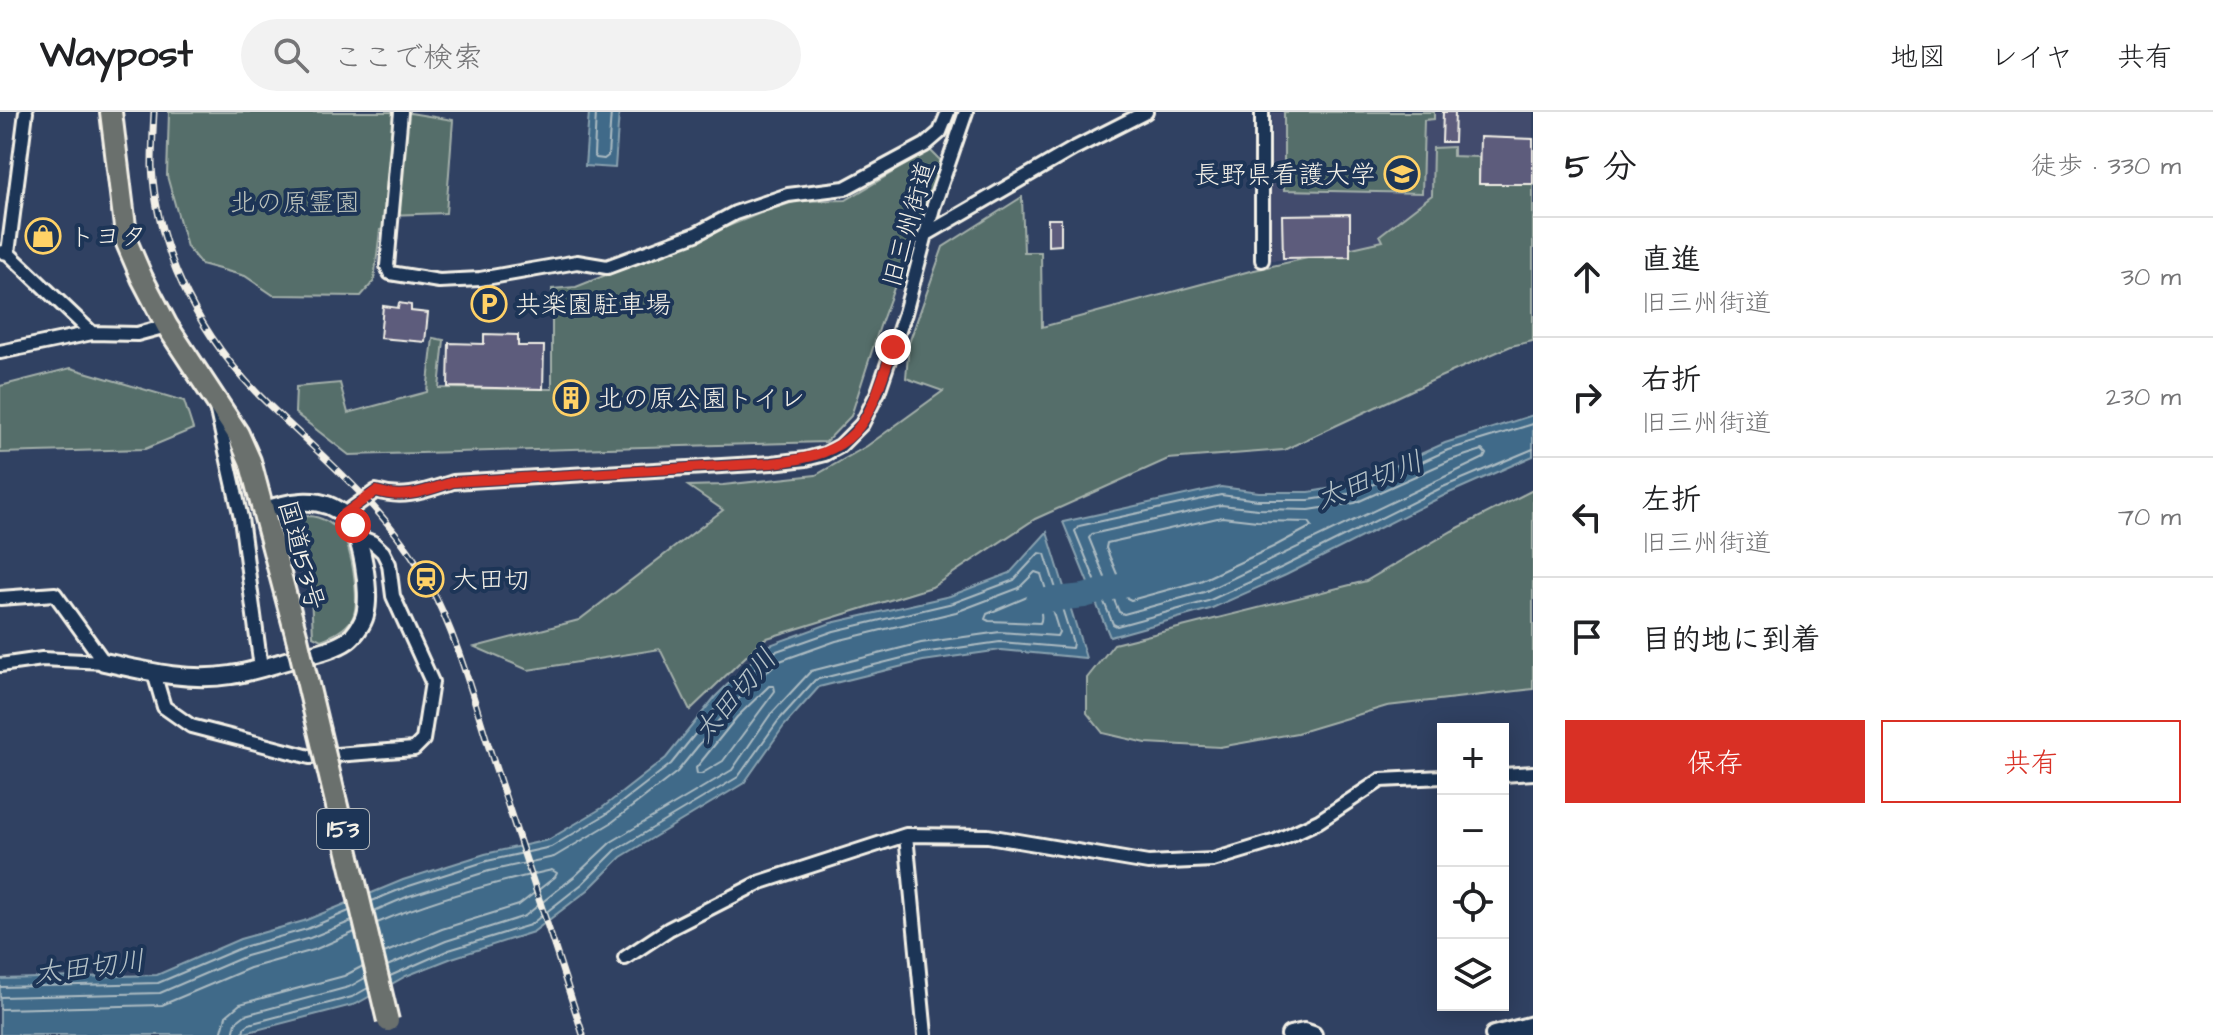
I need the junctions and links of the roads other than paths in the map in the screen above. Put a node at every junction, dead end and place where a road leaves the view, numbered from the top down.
1 (26, 112) edge
2 (111, 112) edge
3 (401, 112) edge
4 (948, 112) edge
5 (966, 112) edge
6 (1146, 112) edge
7 (1262, 112) edge
8 (925, 235) junction
9 (4, 252) edge
10 (1262, 260) dead end
11 (167, 326) junction
12 (92, 333) junction
13 (0, 352) edge
14 (216, 399) junction
15 (264, 510) junction
16 (344, 514) junction
17 (357, 536) junction
18 (0, 598) edge
19 (104, 662) junction
20 (0, 665) edge
21 (261, 668) junction
22 (154, 673) junction
23 (1533, 773) edge
24 (1509, 775) edge
25 (1437, 777) edge
26 (906, 835) junction
27 (625, 958) dead end
28 (1533, 1025) edge
29 (390, 1028) edge
30 (925, 1035) edge
31 (1290, 1035) edge
32 (1313, 1035) edge
33 (1494, 1035) edge

1 - 9 street
2 - 11 highway, 国道153号 / 153
3 - 4 street
5 - 8 street, 旧三州街道
6 - 8 street
7 - 10 street
8 - 16 street, 旧三州街道
9 - 12 street
11 - 12 street
11 - 14 highway, 国道153号 / 153
12 - 13 street
14 - 15 highway, 国道153号 / 153
14 - 21 street
15 - 16 street
15 - 29 highway, 国道153号 / 153, bridge
16 - 17 street
17 - 21 street
17 - 22 street
18 - 19 street
19 - 20 street
19 - 22 street
21 - 22 street
23 - 24 street
25 - 26 street
26 - 27 street
26 - 30 street
28 - 33 street
31 - 32 street

